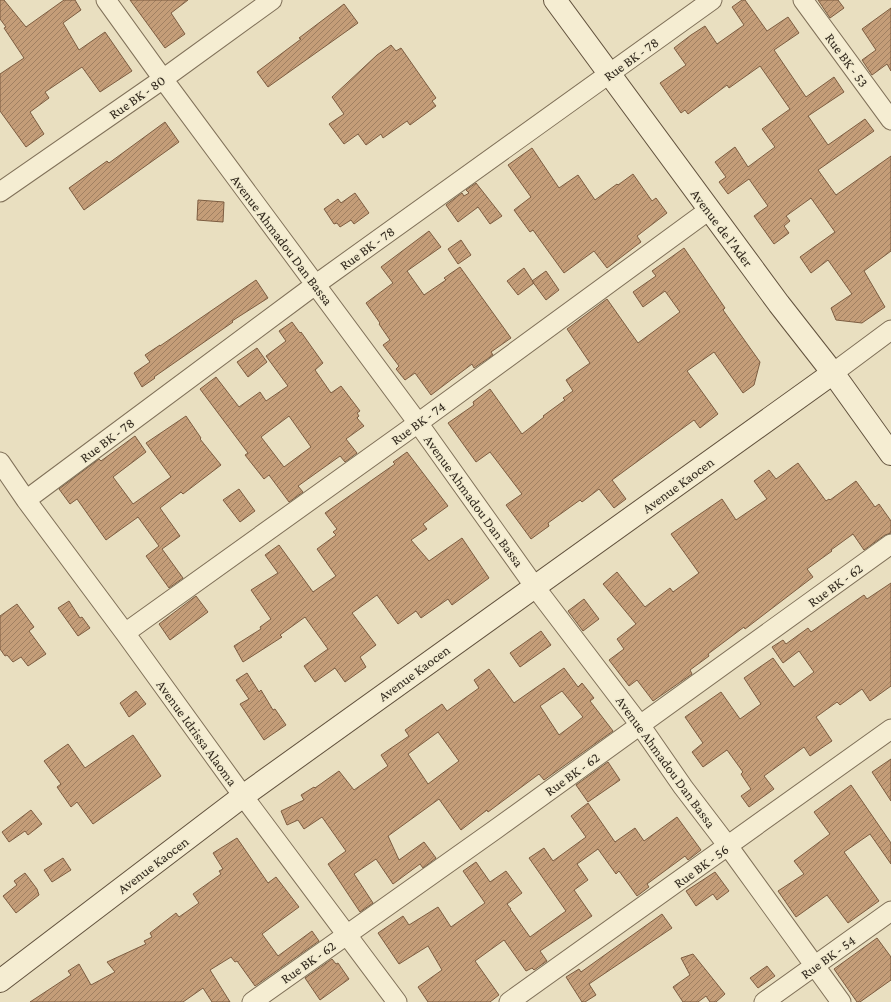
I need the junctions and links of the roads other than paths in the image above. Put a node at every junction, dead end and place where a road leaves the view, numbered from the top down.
1 (106, 0) edge
2 (272, 0) edge
3 (555, 0) edge
4 (712, 0) edge
5 (803, 0) edge
6 (609, 74) junction
7 (163, 79) junction
8 (891, 120) edge
9 (0, 192) edge
10 (709, 210) junction
11 (315, 285) junction
12 (891, 330) edge
13 (833, 373) junction
14 (418, 423) junction
15 (891, 454) edge
16 (0, 462) edge
17 (26, 500) junction
18 (891, 544) edge
19 (535, 587) junction
20 (125, 633) junction
21 (640, 725) junction
22 (891, 729) edge
23 (243, 796) junction
24 (728, 846) junction
25 (891, 912) edge
26 (346, 935) junction
27 (815, 966) junction
28 (0, 981) edge
29 (252, 1002) edge
30 (397, 1002) edge
31 (509, 1002) edge
32 (764, 1002) edge
33 (841, 1002) edge

1 - 7 street, Avenue Ahmadou Dan Bassa
2 - 7 street, Rue BK - 80
3 - 6 street, Avenue de l'Ader
4 - 6 street, Rue BK - 78
5 - 8 street, Rue BK - 53
6 - 10 street, Avenue de l'Ader
6 - 11 street, Rue BK - 78
7 - 9 street, Rue BK - 80
7 - 11 street, Avenue Ahmadou Dan Bassa
10 - 13 street, Avenue de l'Ader
10 - 14 street, Rue BK - 74
11 - 14 street, Avenue Ahmadou Dan Bassa
11 - 17 street, Rue BK - 78
12 - 13 street
13 - 15 street, Avenue de l'Ader
13 - 19 street, Avenue Kaocen
14 - 19 street, Avenue Ahmadou Dan Bassa
14 - 20 street, Rue BK - 74
16 - 17 street, Avenue Idrissa Alaoma
17 - 20 street, Avenue Idrissa Alaoma
18 - 21 street, Rue BK - 62
19 - 21 street, Avenue Ahmadou Dan Bassa
19 - 23 street, Avenue Kaocen
20 - 23 street, Avenue Idrissa Alaoma
21 - 24 street, Avenue Ahmadou Dan Bassa
21 - 26 street, Rue BK - 62
22 - 24 street, Rue BK - 56
23 - 26 street, Avenue Idrissa Alaoma
23 - 28 street, Avenue Kaocen
24 - 27 street, Avenue Ahmadou Dan Bassa
24 - 31 street, Rue BK - 56
25 - 27 street, Rue BK - 54
26 - 29 street, Rue BK - 62
26 - 30 street, Avenue Idrissa Alaoma
27 - 32 street, Rue BK - 54
27 - 33 street, Avenue Ahmadou Dan Bassa

